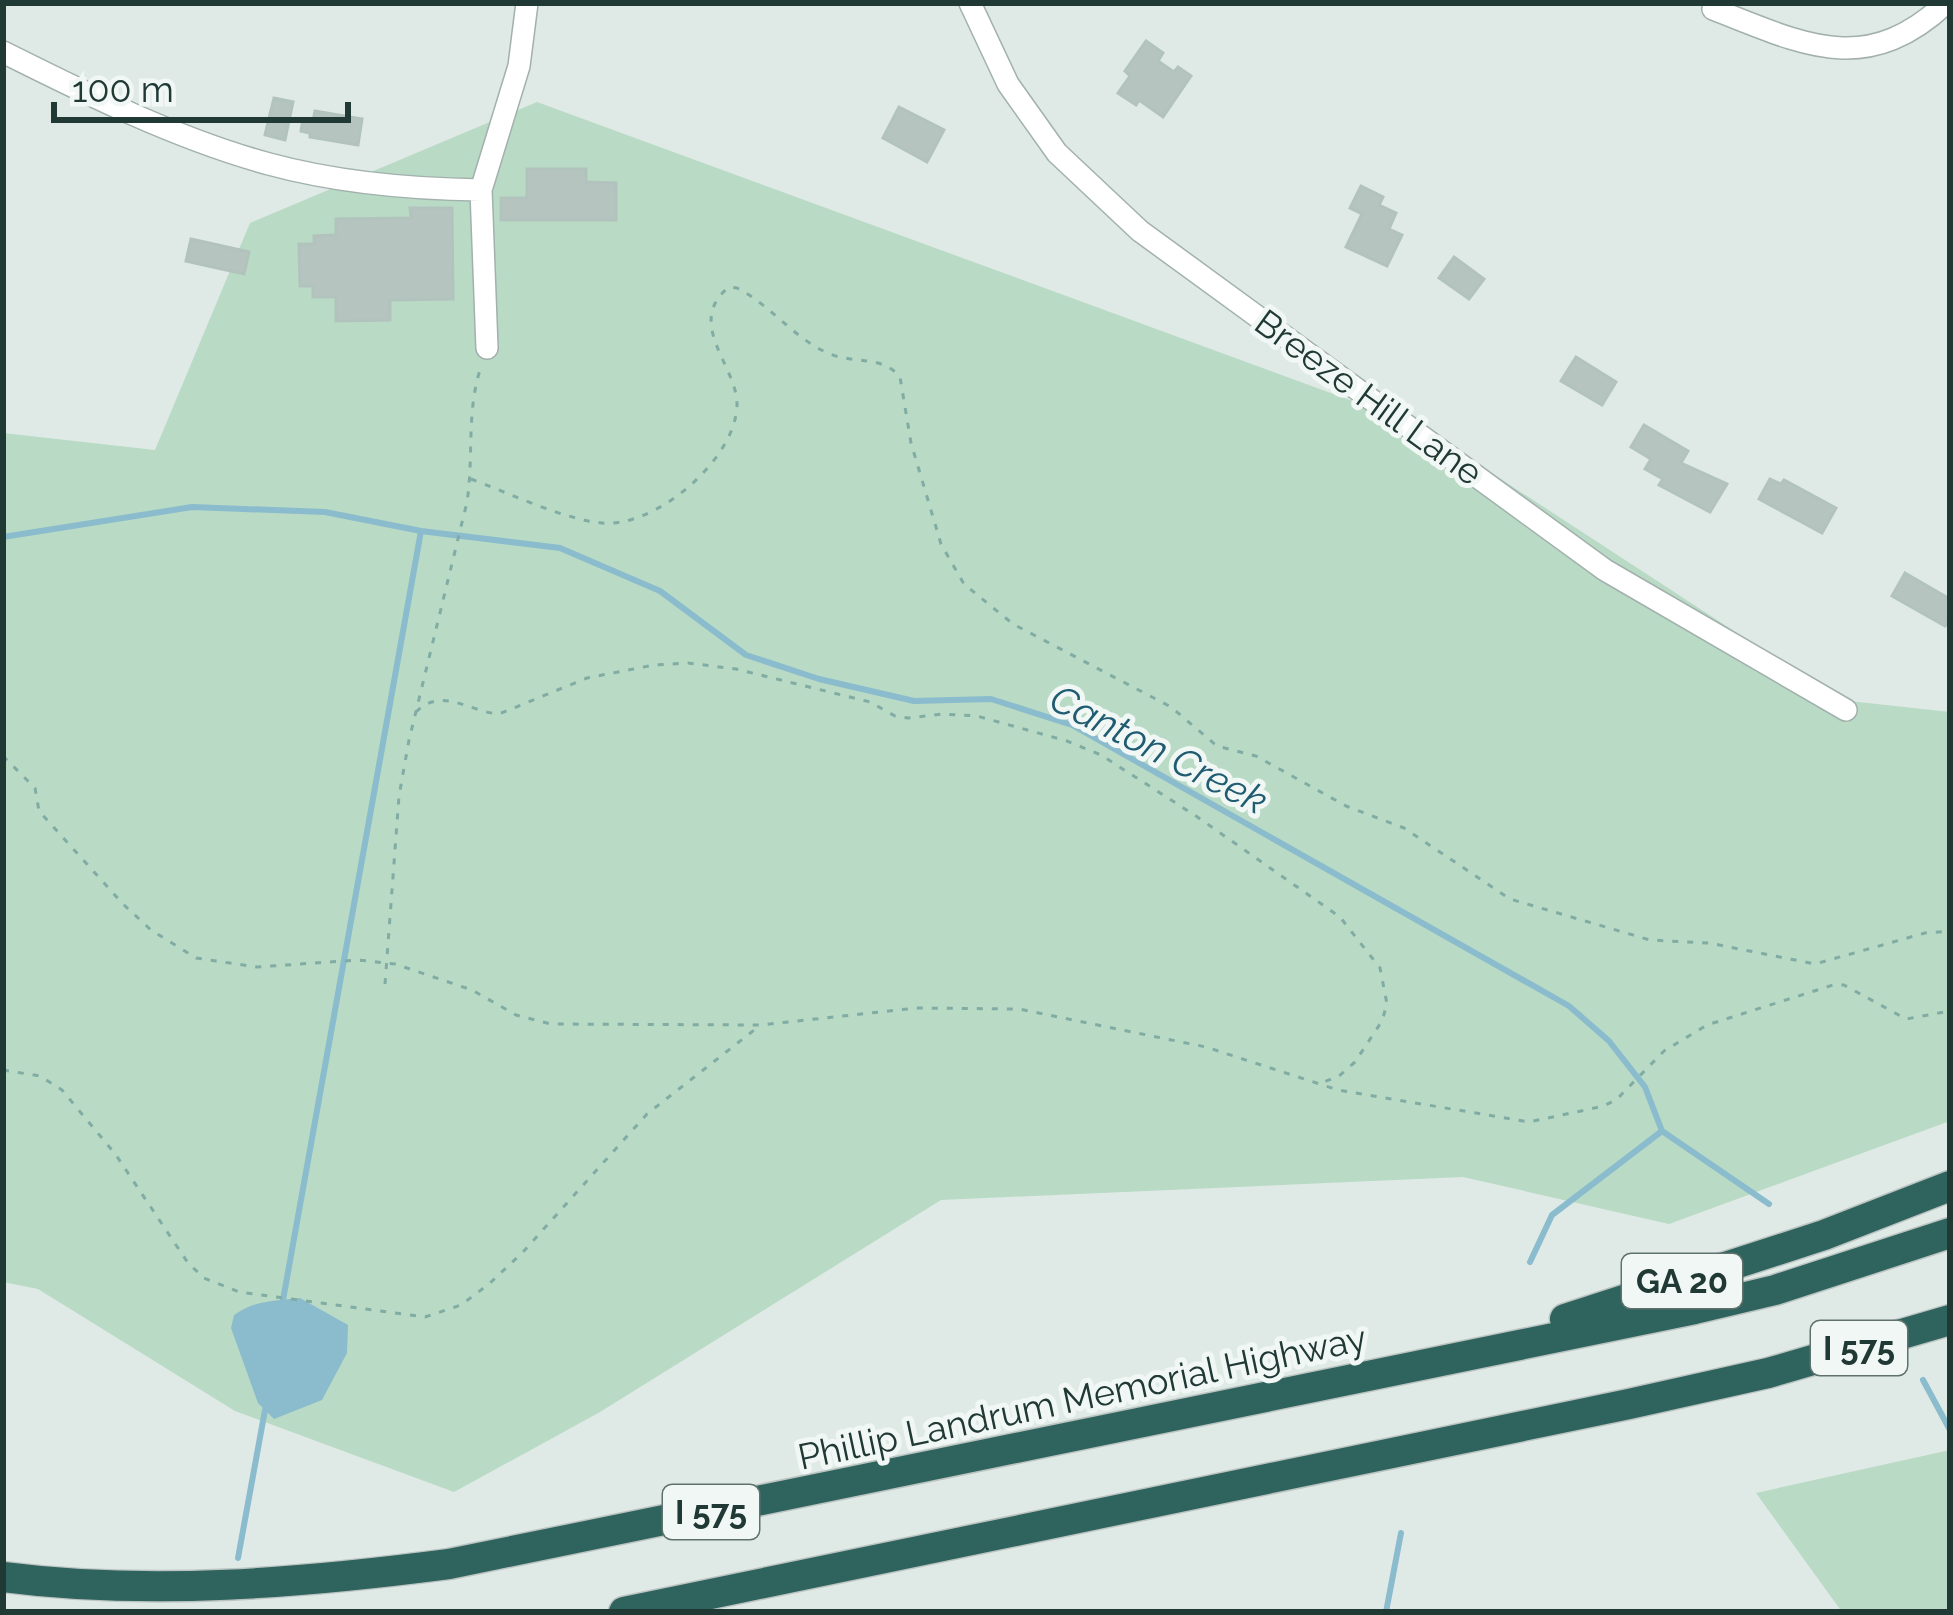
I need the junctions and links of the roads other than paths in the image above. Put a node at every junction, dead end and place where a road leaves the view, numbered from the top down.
1 (526, 3) edge
2 (970, 3) edge
3 (1946, 3) edge
4 (1713, 8) dead end
5 (3, 52) edge
6 (481, 190) junction
7 (487, 348) road end
8 (1846, 710) dead end
9 (1950, 1186) edge
10 (1950, 1233) edge
11 (1950, 1320) edge
12 (1950, 1336) edge
13 (1412, 1369) junction
14 (1768, 1373) junction
15 (3, 1577) edge
16 (624, 1612) edge

1 - 6 street
2 - 8 street, Breeze Hill Lane
3 - 4 street
5 - 6 street
6 - 7 street
9 - 13 highway, GA 20
10 - 13 highway, Phillip Landrum Memorial Highway / I 575
11 - 14 highway, I 575
12 - 14 highway
13 - 15 highway, Phillip Landrum Memorial Highway / I 575
14 - 16 highway, I 575

